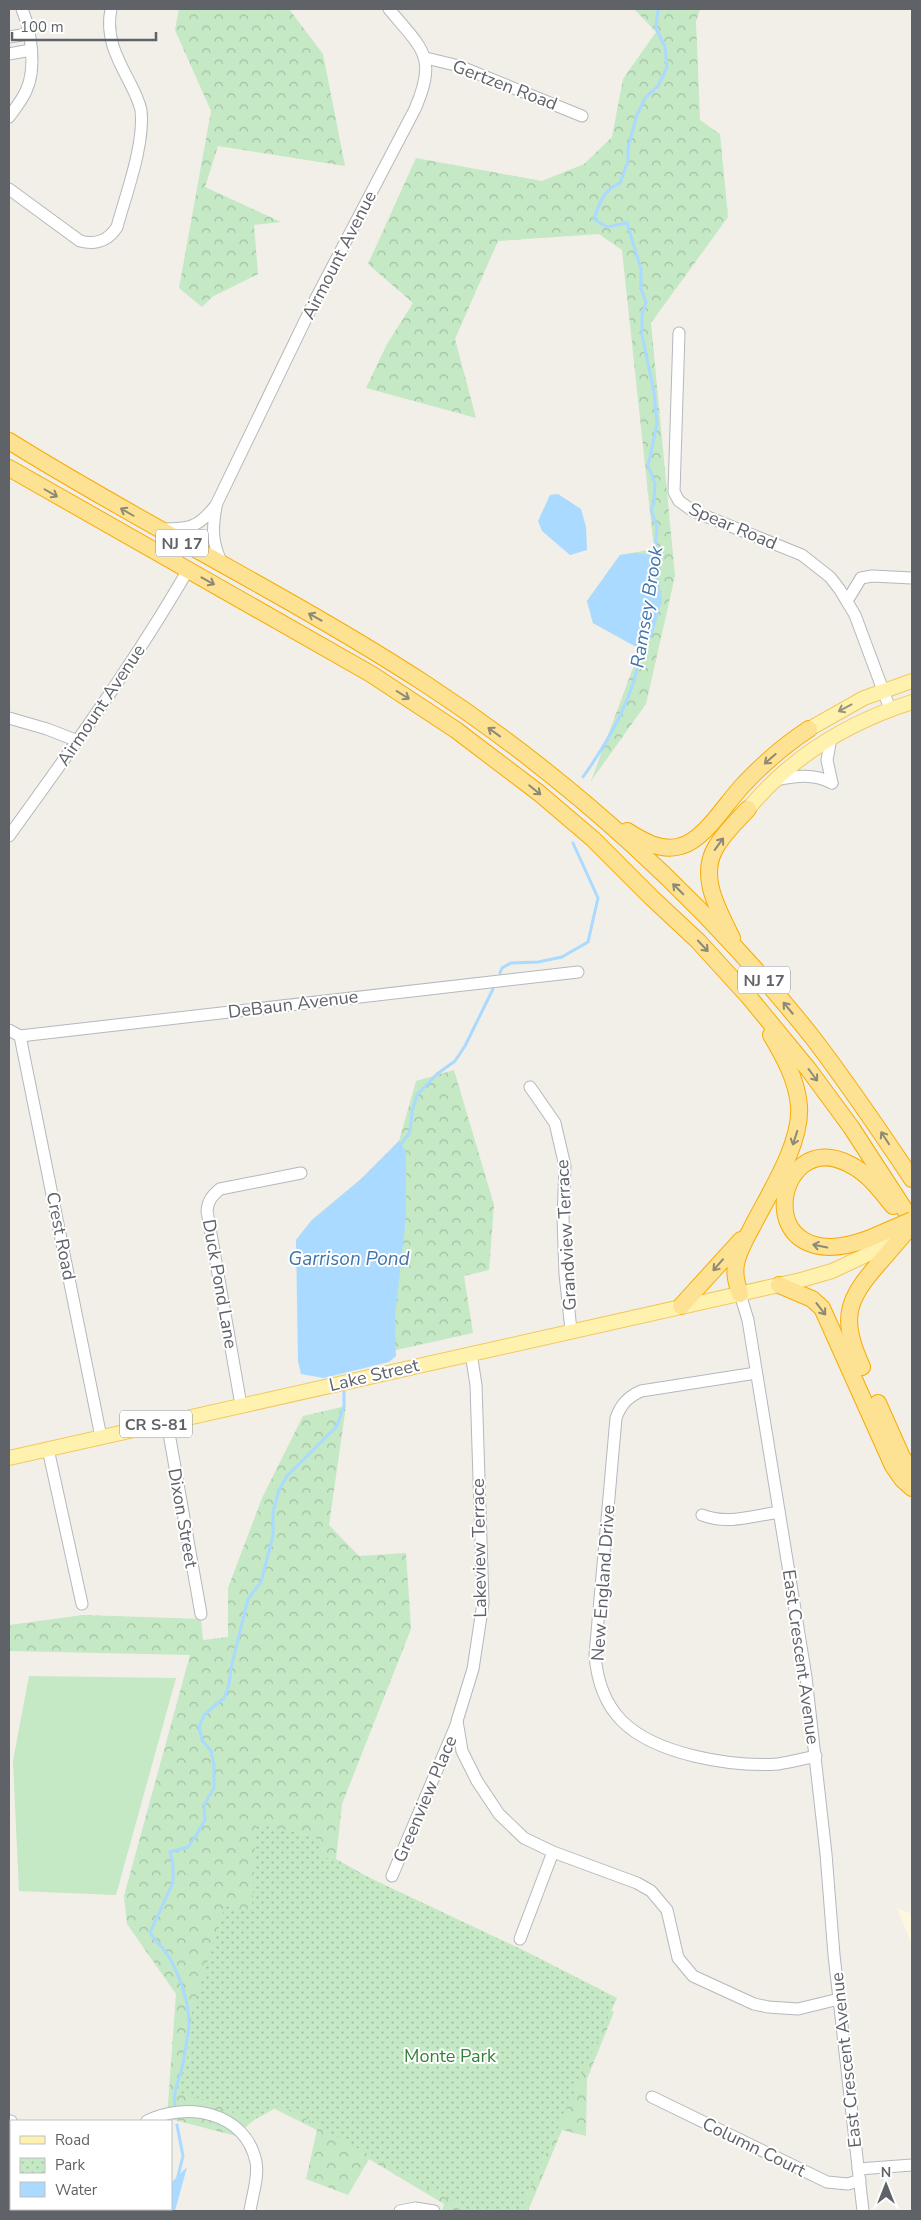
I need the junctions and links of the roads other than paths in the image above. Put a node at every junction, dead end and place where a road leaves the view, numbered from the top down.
1 (22, 9) edge
2 (111, 9) edge
3 (389, 9) edge
4 (28, 34) junction
5 (9, 37) edge
6 (31, 50) junction
7 (9, 54) edge
8 (426, 58) junction
9 (582, 116) dead end
10 (9, 117) edge
11 (9, 189) edge
12 (679, 333) dead end
13 (9, 442) edge
14 (9, 468) edge
15 (216, 505) junction
16 (158, 529) junction
17 (224, 566) junction
18 (188, 570) junction
19 (912, 578) edge
20 (847, 601) junction
21 (912, 681) edge
22 (883, 690) junction
23 (912, 702) edge
24 (890, 709) junction
25 (9, 718) edge
26 (809, 729) joint
27 (831, 738) junction
28 (78, 741) junction
29 (775, 780) junction
30 (587, 806) junction
31 (748, 808) joint
32 (9, 836) edge
33 (740, 954) junction
34 (578, 972) dead end
35 (749, 997) junction
36 (9, 1030) edge
37 (20, 1036) junction
38 (530, 1087) dead end
39 (907, 1169) edge
40 (301, 1173) dead end
41 (912, 1179) edge
42 (912, 1222) edge
43 (751, 1229) junction
44 (912, 1230) edge
45 (875, 1250) junction
46 (779, 1286) junction
47 (740, 1294) junction
48 (681, 1306) junction
49 (572, 1330) junction
50 (471, 1353) junction
51 (756, 1373) junction
52 (241, 1405) junction
53 (167, 1422) junction
54 (101, 1436) junction
55 (48, 1449) junction
56 (9, 1458) edge
57 (912, 1472) edge
58 (912, 1488) edge
59 (779, 1512) junction
60 (702, 1515) dead end
61 (82, 1604) dead end
62 (200, 1614) dead end
63 (457, 1721) junction
64 (816, 1756) junction
65 (553, 1852) junction
66 (392, 1876) dead end
67 (520, 1939) dead end
68 (839, 1999) junction
69 (652, 2097) dead end
70 (150, 2120) edge
71 (912, 2165) edge
72 (859, 2174) junction
73 (250, 2211) edge
74 (400, 2211) edge
75 (434, 2211) edge
76 (863, 2211) edge

1 - 4 street
2 - 11 street
3 - 8 street
4 - 5 street
4 - 6 street
6 - 7 street
6 - 10 street
8 - 9 street, Gertzen Road
8 - 15 street, Airmount Avenue
12 - 20 street, Spear Road
16 -> 13 highway, NJ 17
14 -> 18 highway, NJ 17
15 - 16 street, Airmount Avenue
15 - 17 street, Airmount Avenue
16 - 17 highway, NJ 17
30 -> 17 highway, NJ 17
18 - 28 street, Airmount Avenue
18 -> 35 highway, NJ 17
19 - 20 street
20 - 22 street, Spear Road
21 - 22 main road
22 - 24 street, Spear Road
22 -> 26 main road
23 - 24 main road
24 - 27 main road
25 - 28 street
26 -> 30 highway
27 - 29 main road
27 - 29 street
28 - 32 street, Airmount Avenue
29 - 31 main road
33 -> 30 highway, NJ 17
33 -> 31 highway
39 -> 33 highway, NJ 17
34 - 37 street, DeBaun Avenue
35 -> 42 highway, NJ 17
35 -> 43 highway
36 - 37 street
37 - 54 street, Crest Road
38 - 49 street, Grandview Terrace
39 - 41 highway, NJ 17
40 - 52 street, Duck Pond Lane
42 - 45 highway, bridge
42 - 45 highway, bridge
43 - 47 highway
43 -> 48 highway
45 -> 44 highway
45 - 46 main road
45 - 57 highway
46 - 47 main road
46 -> 58 highway
47 - 48 main road, Lake Street / CR S-81
47 - 51 street, East Crescent Avenue
48 - 49 main road, Lake Street / CR S-81
49 - 50 main road, Lake Street / CR S-81
50 - 52 main road, Lake Street / CR S-81
50 - 63 street, Lakeview Terrace
51 - 59 street, East Crescent Avenue
51 - 64 street, New England Drive
52 - 53 main road, Lake Street / CR S-81
53 - 54 main road, Lake Street / CR S-81
53 - 62 street, Dixon Street
54 - 55 main road, Lake Street / CR S-81
55 - 56 main road, Lake Street / CR S-81
55 - 61 street
59 - 60 street
59 - 64 street, East Crescent Avenue
63 - 65 street, Lakeview Terrace
63 - 66 street, Greenview Place
64 - 68 street, East Crescent Avenue
65 - 67 street
65 - 68 street, Lakeview Terrace
68 - 72 street, East Crescent Avenue
69 - 72 street, Column Court
70 - 73 street
71 - 72 street, Column Court
72 - 76 street, East Crescent Avenue
74 - 75 street

